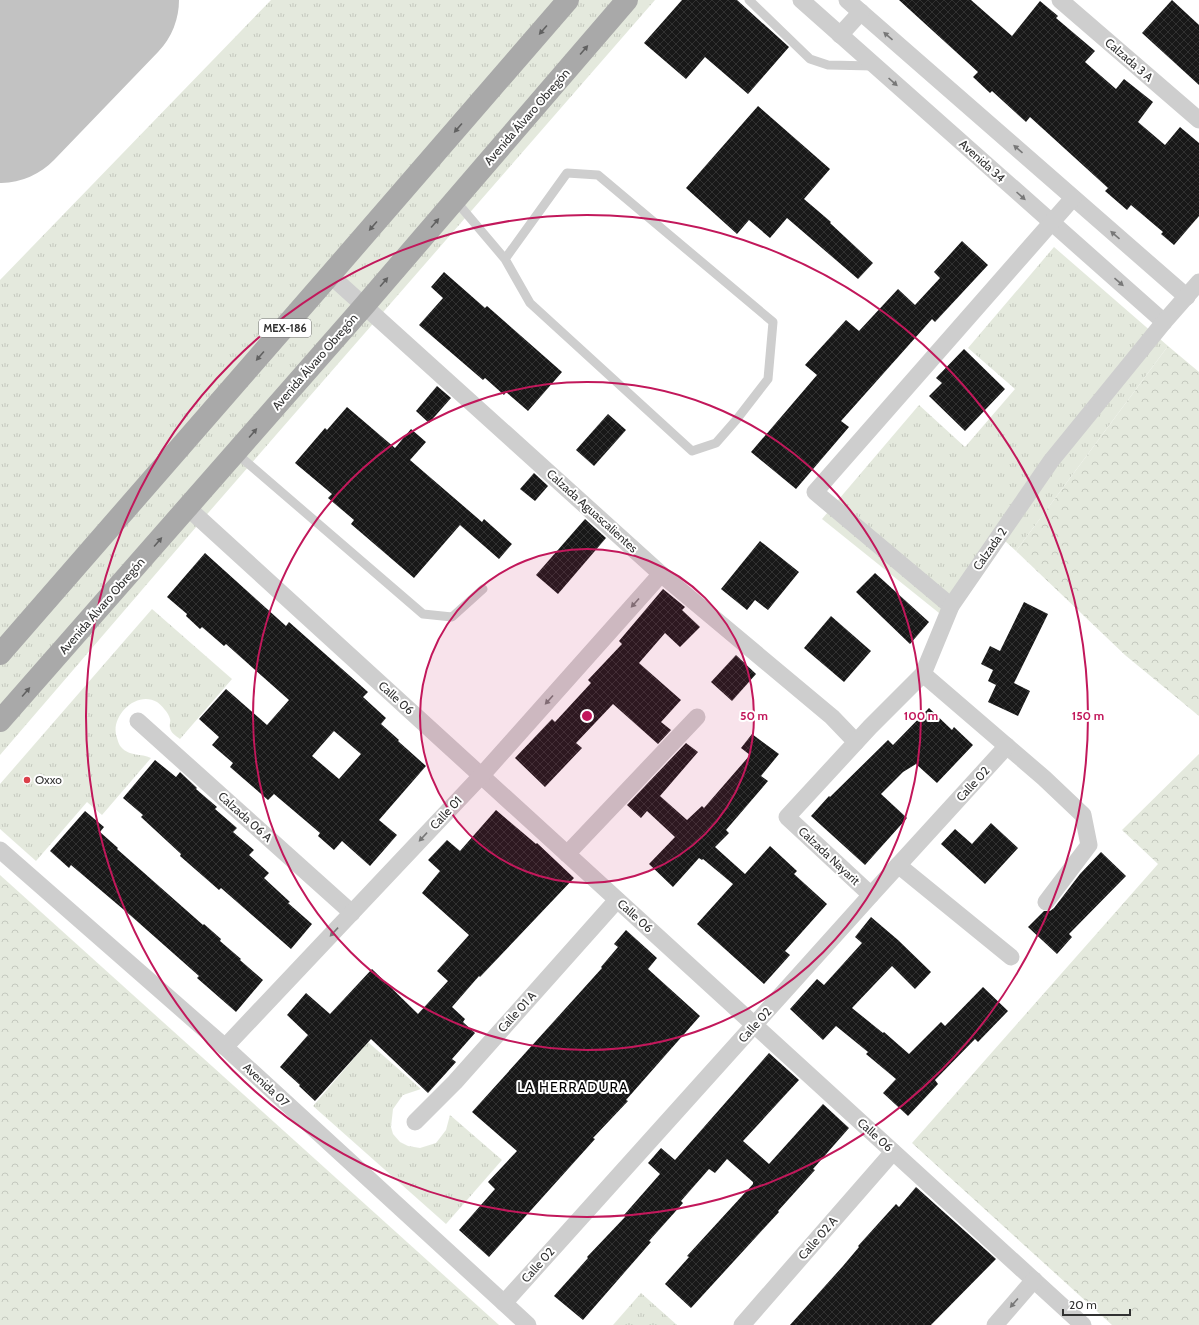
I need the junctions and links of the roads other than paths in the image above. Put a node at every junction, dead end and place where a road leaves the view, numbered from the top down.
1 (568, 0) edge
2 (627, 0) edge
3 (749, 0) edge
4 (801, 0) edge
5 (847, 0) edge
6 (1060, 0) edge
7 (861, 12) junction
8 (840, 35) junction
9 (875, 66) junction
10 (1199, 120) edge
11 (1073, 198) junction
12 (455, 200) junction
13 (1052, 224) junction
14 (505, 260) junction
15 (330, 276) junction
16 (1199, 282) edge
17 (1187, 297) junction
18 (364, 306) junction
19 (1164, 322) junction
20 (236, 453) junction
21 (188, 508) junction
22 (661, 574) junction
23 (483, 589) dead end
24 (951, 606) junction
25 (0, 654) edge
26 (923, 674) junction
27 (697, 717) dead end
28 (0, 721) edge
29 (138, 721) dead end
30 (856, 742) junction
31 (1007, 746) junction
32 (481, 776) junction
33 (787, 816) joint
34 (0, 850) edge
35 (567, 854) junction
36 (898, 865) junction
37 (871, 895) junction
38 (618, 900) junction
39 (1046, 902) dead end
40 (352, 913) junction
41 (1011, 957) dead end
42 (754, 1025) junction
43 (225, 1047) junction
44 (415, 1122) dead end
45 (893, 1152) junction
46 (1034, 1280) junction
47 (504, 1303) junction
48 (528, 1325) edge
49 (742, 1325) edge
50 (994, 1325) edge
51 (1083, 1325) edge

1 -> 15 main road, MEX-186
12 -> 2 main road, Avenida Álvaro Obregón
3 - 9 lane
4 - 8 street, Avenida 34
5 - 7 street
6 - 10 street, Calzada 3 A
7 - 8 street
11 -> 7 street
8 - 9 street, Avenida 34
9 -> 13 street, Avenida 34
11 - 13 street
17 -> 11 street
12 - 14 lane
18 -> 12 main road, Avenida Álvaro Obregón
13 -> 19 street, Avenida 34
13 - 24 street
14 - 14 lane
15 - 18 street, Calzada Aguascalientes
15 -> 25 main road, MEX-186
16 - 17 street, Calzada 2
17 - 19 street, Calzada 2
20 -> 18 main road, Avenida Álvaro Obregón
18 - 22 street, Calzada Aguascalientes
19 - 24 street, Calzada 2
20 - 21 main road, Avenida Álvaro Obregón
20 - 23 lane
28 -> 21 main road, Avenida Álvaro Obregón
21 - 32 street, Calle 06
22 - 30 street, Calzada Aguascalientes
22 -> 32 street, Calle 01
24 - 26 street, Calzada 2
26 - 30 street, Calzada 2
26 - 31 street
27 - 35 street
29 - 40 street, Calzada 06 A
30 - 33 street, Calzada 2
31 - 36 street, Calle 02
31 - 39 street
32 - 35 street, Calle 06
32 -> 40 street, Calle 01
33 - 37 street, Calzada Nayarit
34 - 43 street, Avenida 07
35 - 38 street, Calle 06
36 - 37 street, Calle 02
36 - 41 street
37 - 42 street, Calle 02
38 - 42 street, Calle 06
38 - 44 street, Calle 01 A
40 -> 43 street, Calle 01
42 - 45 street, Calle 06
42 - 47 street, Calle 02
43 - 47 street, Avenida 07
45 - 46 street, Calle 06
45 - 49 street, Calle 02 A
46 -> 50 street
46 - 51 street, Calle 06
47 - 48 street, Avenida 07

